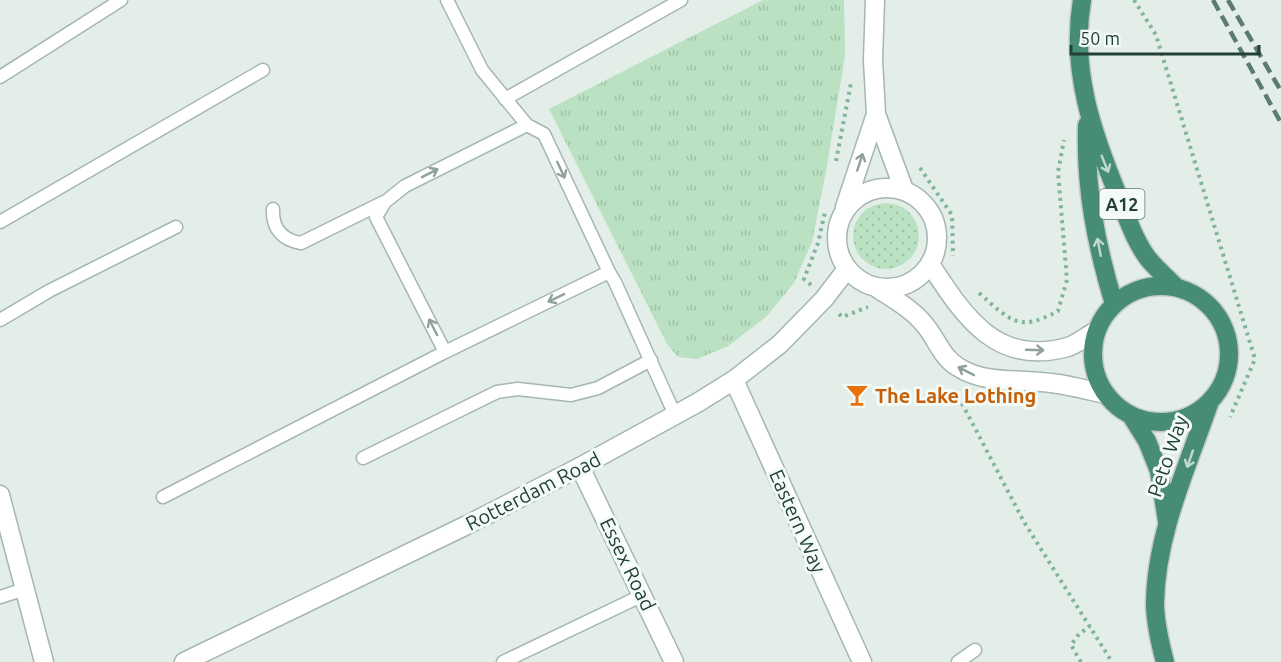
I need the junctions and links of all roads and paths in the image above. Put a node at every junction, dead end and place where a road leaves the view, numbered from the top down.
1 (121, 0) edge
2 (447, 0) edge
3 (681, 0) edge
4 (875, 0) edge
5 (1082, 0) edge
6 (1134, 0) edge
7 (660, 5) edge
8 (263, 70) dead end
9 (0, 77) edge
10 (505, 99) junction
11 (1087, 109) junction
12 (876, 114) junction
13 (527, 125) junction
14 (1064, 137) dead end
15 (916, 162) dead end
16 (904, 190) junction
17 (385, 202) junction
18 (273, 209) dead end
19 (844, 209) junction
20 (0, 222) edge
21 (176, 227) dead end
22 (956, 262) dead end
23 (930, 264) junction
24 (847, 269) junction
25 (609, 272) junction
26 (971, 286) dead end
27 (1176, 287) junction
28 (877, 288) junction
29 (1114, 304) junction
30 (0, 320) edge
31 (1096, 331) junction
32 (445, 352) junction
33 (651, 360) junction
34 (734, 380) junction
35 (1105, 394) junction
36 (1209, 404) junction
37 (675, 415) junction
38 (1132, 417) junction
39 (1226, 426) dead end
40 (363, 458) dead end
41 (580, 467) junction
42 (0, 495) edge
43 (163, 497) dead end
44 (1168, 523) junction
45 (25, 589) junction
46 (643, 595) junction
47 (0, 597) edge
48 (1090, 626) dead end
49 (975, 650) dead end
50 (44, 662) edge
51 (184, 662) edge
52 (503, 662) edge
53 (675, 662) edge
54 (862, 662) edge
55 (958, 662) edge
56 (1081, 662) edge
57 (1165, 662) edge

1 - 9 lane
2 - 10 lane
3 - 7 lane
4 - 12 street
5 - 11 highway, A12
6 - 39 path
7 - 10 lane
8 - 20 lane
10 - 13 lane
11 -> 27 highway, A12
29 -> 11 highway, A12
12 - 16 street
19 -> 12 street
17 -> 13 lane
13 -> 25 lane
14 - 26 path
15 - 22 path
16 - 19 street
16 - 23 street
17 - 18 lane
32 -> 17 lane
19 - 24 street
21 - 30 lane
23 - 28 street
23 -> 31 street
24 - 28 street
24 - 34 street, Rotterdam Road
25 -> 32 lane
25 - 33 lane
27 - 29 highway
27 - 36 highway
35 -> 28 street
29 - 31 highway
31 - 35 highway
32 - 43 lane
33 - 37 lane
33 - 40 lane
34 - 37 street, Rotterdam Road
34 - 54 street, Eastern Way
35 - 38 highway
36 - 38 highway
36 -> 44 highway, Peto Way
37 - 41 street, Rotterdam Road
38 - 44 highway, Peto Way
41 - 46 street, Essex Road
41 - 51 street, Rotterdam Road
42 - 45 street
44 - 57 highway, Peto Way
45 - 47 lane
45 - 50 street
46 - 52 lane
46 - 53 street, Essex Road
48 - 56 path
49 - 55 lane

